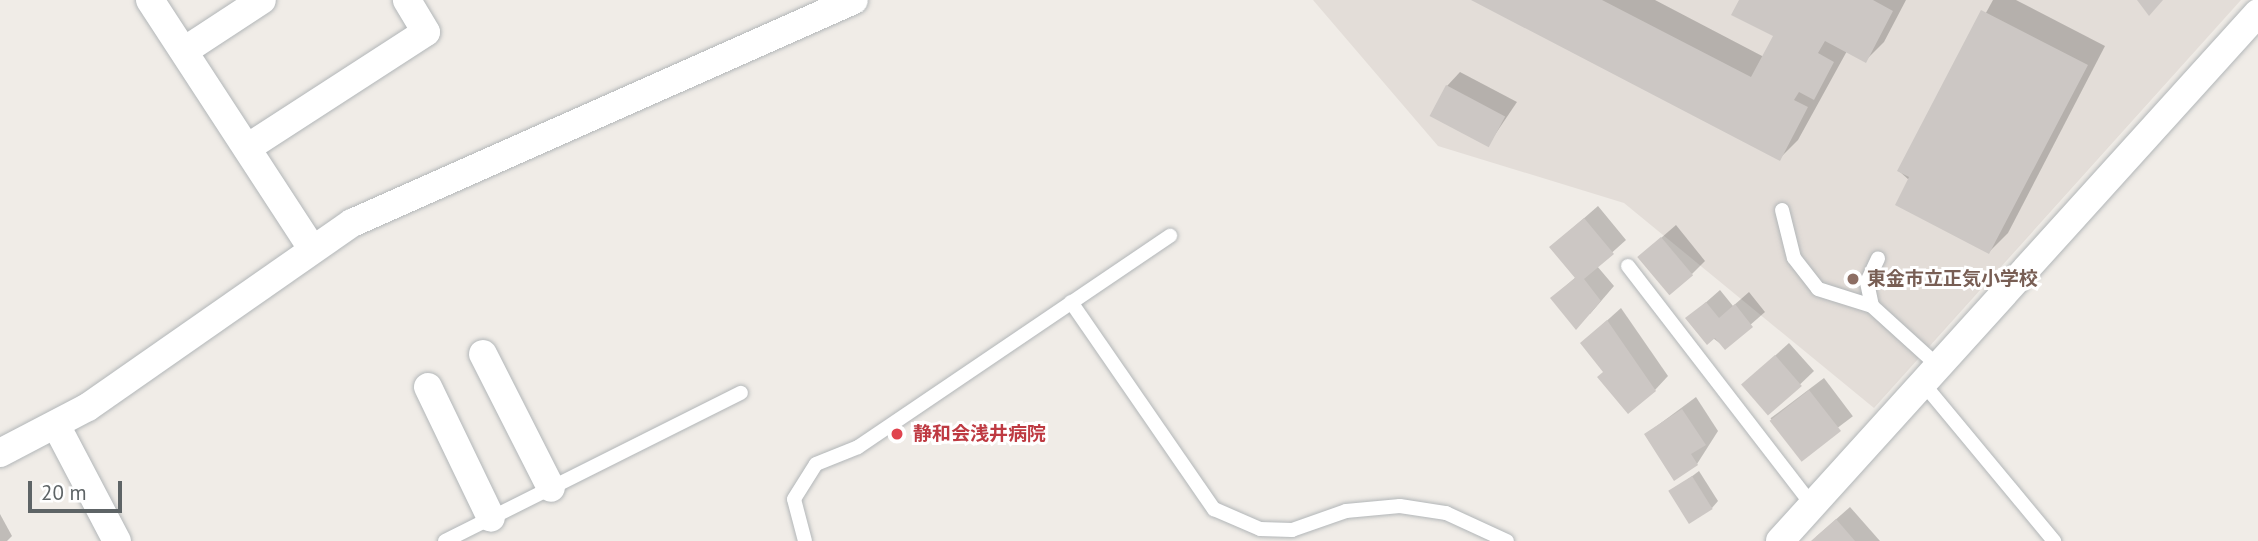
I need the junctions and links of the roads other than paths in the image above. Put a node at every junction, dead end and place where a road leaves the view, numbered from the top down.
1 (150, 0) edge
2 (261, 0) edge
3 (407, 0) edge
4 (841, 3) edge
5 (2258, 13) edge
6 (184, 51) junction
7 (247, 148) junction
8 (1782, 210) dead end
9 (1170, 236) dead end
10 (313, 250) junction
11 (1878, 258) dead end
12 (1628, 266) dead end
13 (1071, 302) junction
14 (1872, 306) junction
15 (483, 354) dead end
16 (1930, 373) junction
17 (428, 387) dead end
18 (741, 393) dead end
19 (56, 425) junction
20 (0, 453) edge
21 (551, 488) junction
22 (1812, 505) junction
23 (491, 518) junction
24 (117, 541) edge
25 (445, 541) edge
26 (805, 541) edge
27 (1507, 541) edge
28 (1780, 541) edge
29 (2054, 541) edge

1 - 6 street
2 - 6 street
3 - 7 street
4 - 10 street
5 - 16 street
6 - 7 street
7 - 10 street
8 - 14 lane
9 - 13 lane
10 - 19 street
11 - 14 lane
12 - 22 lane
13 - 26 lane
13 - 27 lane
14 - 16 lane
15 - 21 street
16 - 22 street
16 - 29 lane
17 - 23 street
18 - 21 lane
19 - 20 street
19 - 24 street
21 - 23 lane
22 - 28 street
23 - 25 lane

